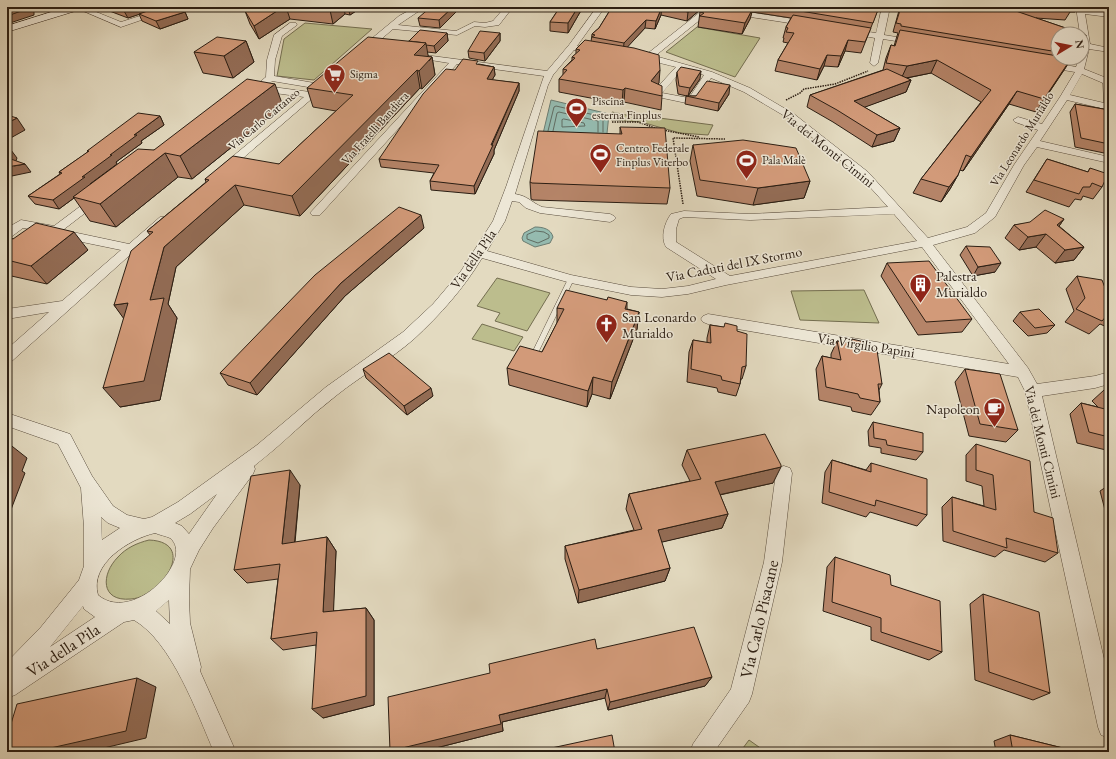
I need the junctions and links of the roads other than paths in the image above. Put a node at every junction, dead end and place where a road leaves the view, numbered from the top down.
1 (78, 7) edge
2 (175, 7) edge
3 (421, 7) edge
4 (510, 7) edge
5 (601, 7) edge
6 (708, 7) edge
7 (886, 7) edge
8 (1081, 9) edge
9 (1109, 14) edge
10 (293, 24) dead end
11 (818, 26) edge
12 (1083, 26) edge
13 (392, 27) junction
14 (7, 29) edge
15 (842, 30) edge
16 (881, 36) junction
17 (926, 44) edge
18 (572, 47) junction
19 (1090, 47) edge
20 (366, 48) junction
21 (380, 50) edge
22 (1109, 50) edge
23 (603, 53) edge
24 (402, 54) edge
25 (628, 57) edge
26 (649, 57) junction
27 (352, 60) edge
28 (455, 60) junction
29 (874, 63) road end
30 (1040, 63) edge
31 (681, 66) junction
32 (1081, 66) edge
33 (1080, 70) junction
34 (549, 74) junction
35 (709, 74) junction
36 (334, 76) edge
37 (270, 78) junction
38 (322, 86) junction
39 (258, 88) junction
40 (312, 96) junction
41 (1065, 97) junction
42 (241, 101) edge
43 (1109, 104) edge
44 (1018, 120) dead end
45 (1043, 128) junction
46 (1034, 143) junction
47 (1109, 160) edge
48 (218, 174) edge
49 (106, 192) edge
50 (508, 197) junction
51 (897, 210) junction
52 (172, 212) edge
53 (316, 213) dead end
54 (610, 218) dead end
55 (54, 230) junction
56 (9, 238) edge
57 (41, 241) edge
58 (925, 243) junction
59 (131, 248) junction
60 (480, 253) junction
61 (571, 279) junction
62 (729, 281) junction
63 (66, 305) junction
64 (7, 314) edge
65 (708, 319) dead end
66 (7, 357) edge
67 (531, 362) edge
68 (1023, 372) junction
69 (1109, 378) edge
70 (1033, 391) junction
71 (7, 420) edge
72 (263, 450) junction
73 (784, 473) dead end
74 (88, 482) junction
75 (149, 526) junction
76 (184, 562) junction
77 (93, 565) junction
78 (86, 586) junction
79 (127, 612) junction
80 (7, 677) edge
81 (195, 682) junction
82 (7, 687) edge
83 (1109, 727) edge
84 (225, 752) edge
85 (701, 752) edge

1 - 2 street
1 - 14 main road
3 - 13 street
4 - 13 street
5 - 18 street, Via della Pila
6 - 11 street
6 - 26 street
7 - 16 street
8 - 9 street
8 - 12 street, Via Leonardo Murialdo
10 - 37 street
13 - 20 street
15 - 16 street
16 - 17 street
16 - 29 street
18 - 23 street
18 - 34 street, Via della Pila
19 - 22 street
20 - 21 street
20 - 27 street
24 - 28 street
25 - 26 street, Via dei Monti Cimini
26 - 31 street, Via dei Monti Cimini
28 - 34 street
28 - 53 street, Via Fratelli Bandiera
30 - 33 street
31 - 35 street, Via dei Monti Cimini
31 - 35 street
32 - 33 street, Via Leonardo Murialdo
33 - 41 street, Via Leonardo Murialdo
33 - 43 street
34 - 50 street, Via della Pila
35 - 51 street, Via dei Monti Cimini
36 - 38 street, Via Carlo Cattaneo
37 - 38 street
37 - 39 street
38 - 40 street, Via Carlo Cattaneo
39 - 40 street
39 - 42 street
40 - 48 street, Via Carlo Cattaneo
41 - 43 street
41 - 45 street, Via Leonardo Murialdo
44 - 45 street
45 - 46 street, Via Leonardo Murialdo
46 - 47 street
46 - 58 street, Via Leonardo Murialdo
49 - 55 street
50 - 54 street
50 - 60 street, Via della Pila
51 - 58 street, Via dei Monti Cimini
51 - 62 street
52 - 59 street
55 - 56 street
55 - 57 street
55 - 59 street
58 - 62 street, Via Caduti del IX Stormo
58 - 68 street, Via dei Monti Cimini
59 - 63 street
60 - 61 street, Via Caduti del IX Stormo
60 - 72 street, Via della Pila
61 - 62 street, Via Caduti del IX Stormo
61 - 67 lane
63 - 64 street
63 - 66 street
65 - 68 street, Via Virgilio Papini
68 - 70 street, Via dei Monti Cimini
69 - 70 street
70 - 83 street, Via dei Monti Cimini
71 - 74 street
72 - 75 street, Via della Pila
72 - 76 street, Via della Pila
73 - 85 street, Via Carlo Pisacane
74 - 75 street
74 - 77 street
75 - 76 street
75 - 77 street
76 - 79 street
76 - 81 street
77 - 78 street
78 - 79 street
78 - 80 street, Via della Pila
79 - 81 street
79 - 82 street, Via della Pila
81 - 84 street

